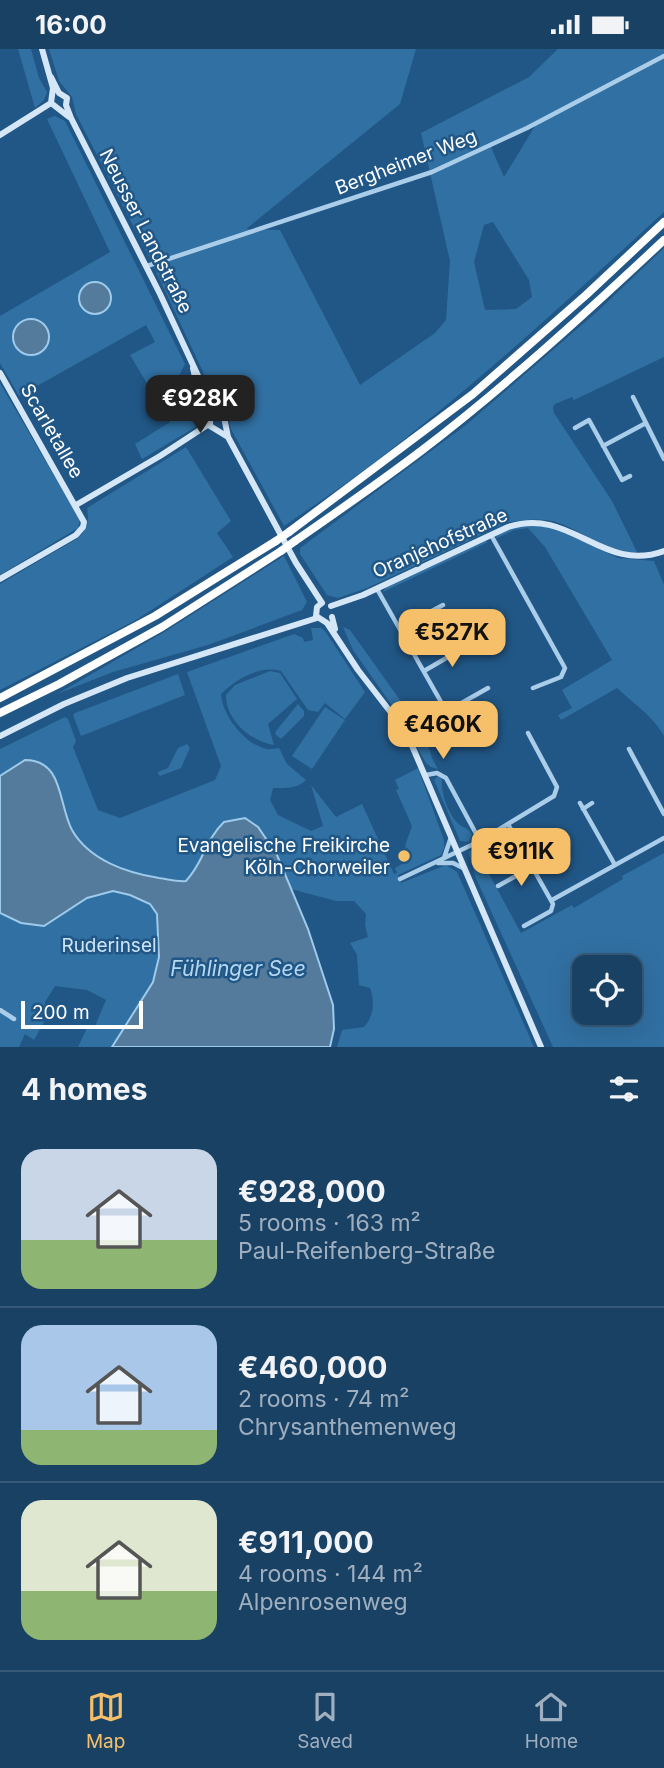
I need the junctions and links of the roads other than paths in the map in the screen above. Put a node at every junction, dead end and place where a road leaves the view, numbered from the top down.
1 (43, 49) edge
2 (664, 56) edge
3 (57, 94) junction
4 (58, 106) junction
5 (0, 135) edge
6 (664, 222) edge
7 (664, 240) edge
8 (147, 266) junction
9 (0, 373) edge
10 (633, 397) dead end
11 (215, 423) junction
12 (646, 423) junction
13 (575, 428) dead end
14 (603, 446) junction
15 (664, 459) edge
16 (630, 476) dead end
17 (76, 505) junction
18 (491, 535) junction
19 (664, 551) edge
20 (0, 579) edge
21 (377, 589) junction
22 (443, 605) dead end
23 (332, 611) junction
24 (319, 612) junction
25 (400, 628) junction
26 (338, 638) junction
27 (467, 646) dead end
28 (424, 671) junction
29 (488, 688) dead end
30 (533, 688) dead end
31 (0, 698) edge
32 (0, 713) edge
33 (528, 733) dead end
34 (0, 736) edge
35 (629, 749) dead end
36 (426, 775) junction
37 (580, 803) dead end
38 (592, 803) dead end
39 (583, 809) junction
40 (664, 814) edge
41 (508, 824) junction
42 (451, 837) junction
43 (664, 838) edge
44 (480, 841) junction
45 (458, 853) junction
46 (444, 859) junction
47 (434, 864) junction
48 (615, 865) junction
49 (532, 867) junction
50 (465, 869) junction
51 (400, 879) dead end
52 (498, 887) dead end
53 (552, 900) junction
54 (524, 926) dead end
55 (0, 1010) edge
56 (14, 1019) dead end
57 (541, 1047) edge

1 - 3 street, Neusser Landstraße
2 - 8 street, Bergheimer Weg
3 - 4 street
3 - 4 street, Neusser Landstraße
4 - 5 street
4 - 8 street, Neusser Landstraße
6 - 31 highway, bridge
7 - 32 highway, bridge
8 - 11 street, Neusser Landstraße
9 - 17 street, Scarletallee
10 - 12 street
11 - 17 street
11 - 24 street, Neusser Landstraße
12 - 14 street
12 - 15 street
13 - 14 street
14 - 16 street
17 - 20 street
18 - 19 street, Oranjehofstraße
18 - 21 street, Oranjehofstraße
18 - 30 street
21 - 23 street, Oranjehofstraße
21 - 25 street
22 - 25 street
23 - 24 street, Oranjehofstraße
23 - 24 street
23 - 26 street, Neusser Landstraße
24 - 26 street, Neusser Landstraße
24 - 34 street
25 - 28 street
26 - 36 street, Neusser Landstraße
27 - 28 street
28 - 29 street
33 - 41 street
35 - 40 street
36 - 42 street, Neusser Landstraße
36 - 44 street
37 - 39 street
38 - 39 street
39 - 48 street
41 - 44 street
41 - 49 street
42 - 45 street, Neusser Landstraße
42 - 46 street
43 - 48 street
44 - 45 street
45 - 46 street
45 - 50 street, Neusser Landstraße
46 - 47 street
47 - 50 street
47 - 51 street
48 - 53 street
49 - 52 street
49 - 53 street
50 - 57 street, Neusser Landstraße
53 - 54 street
55 - 56 street

